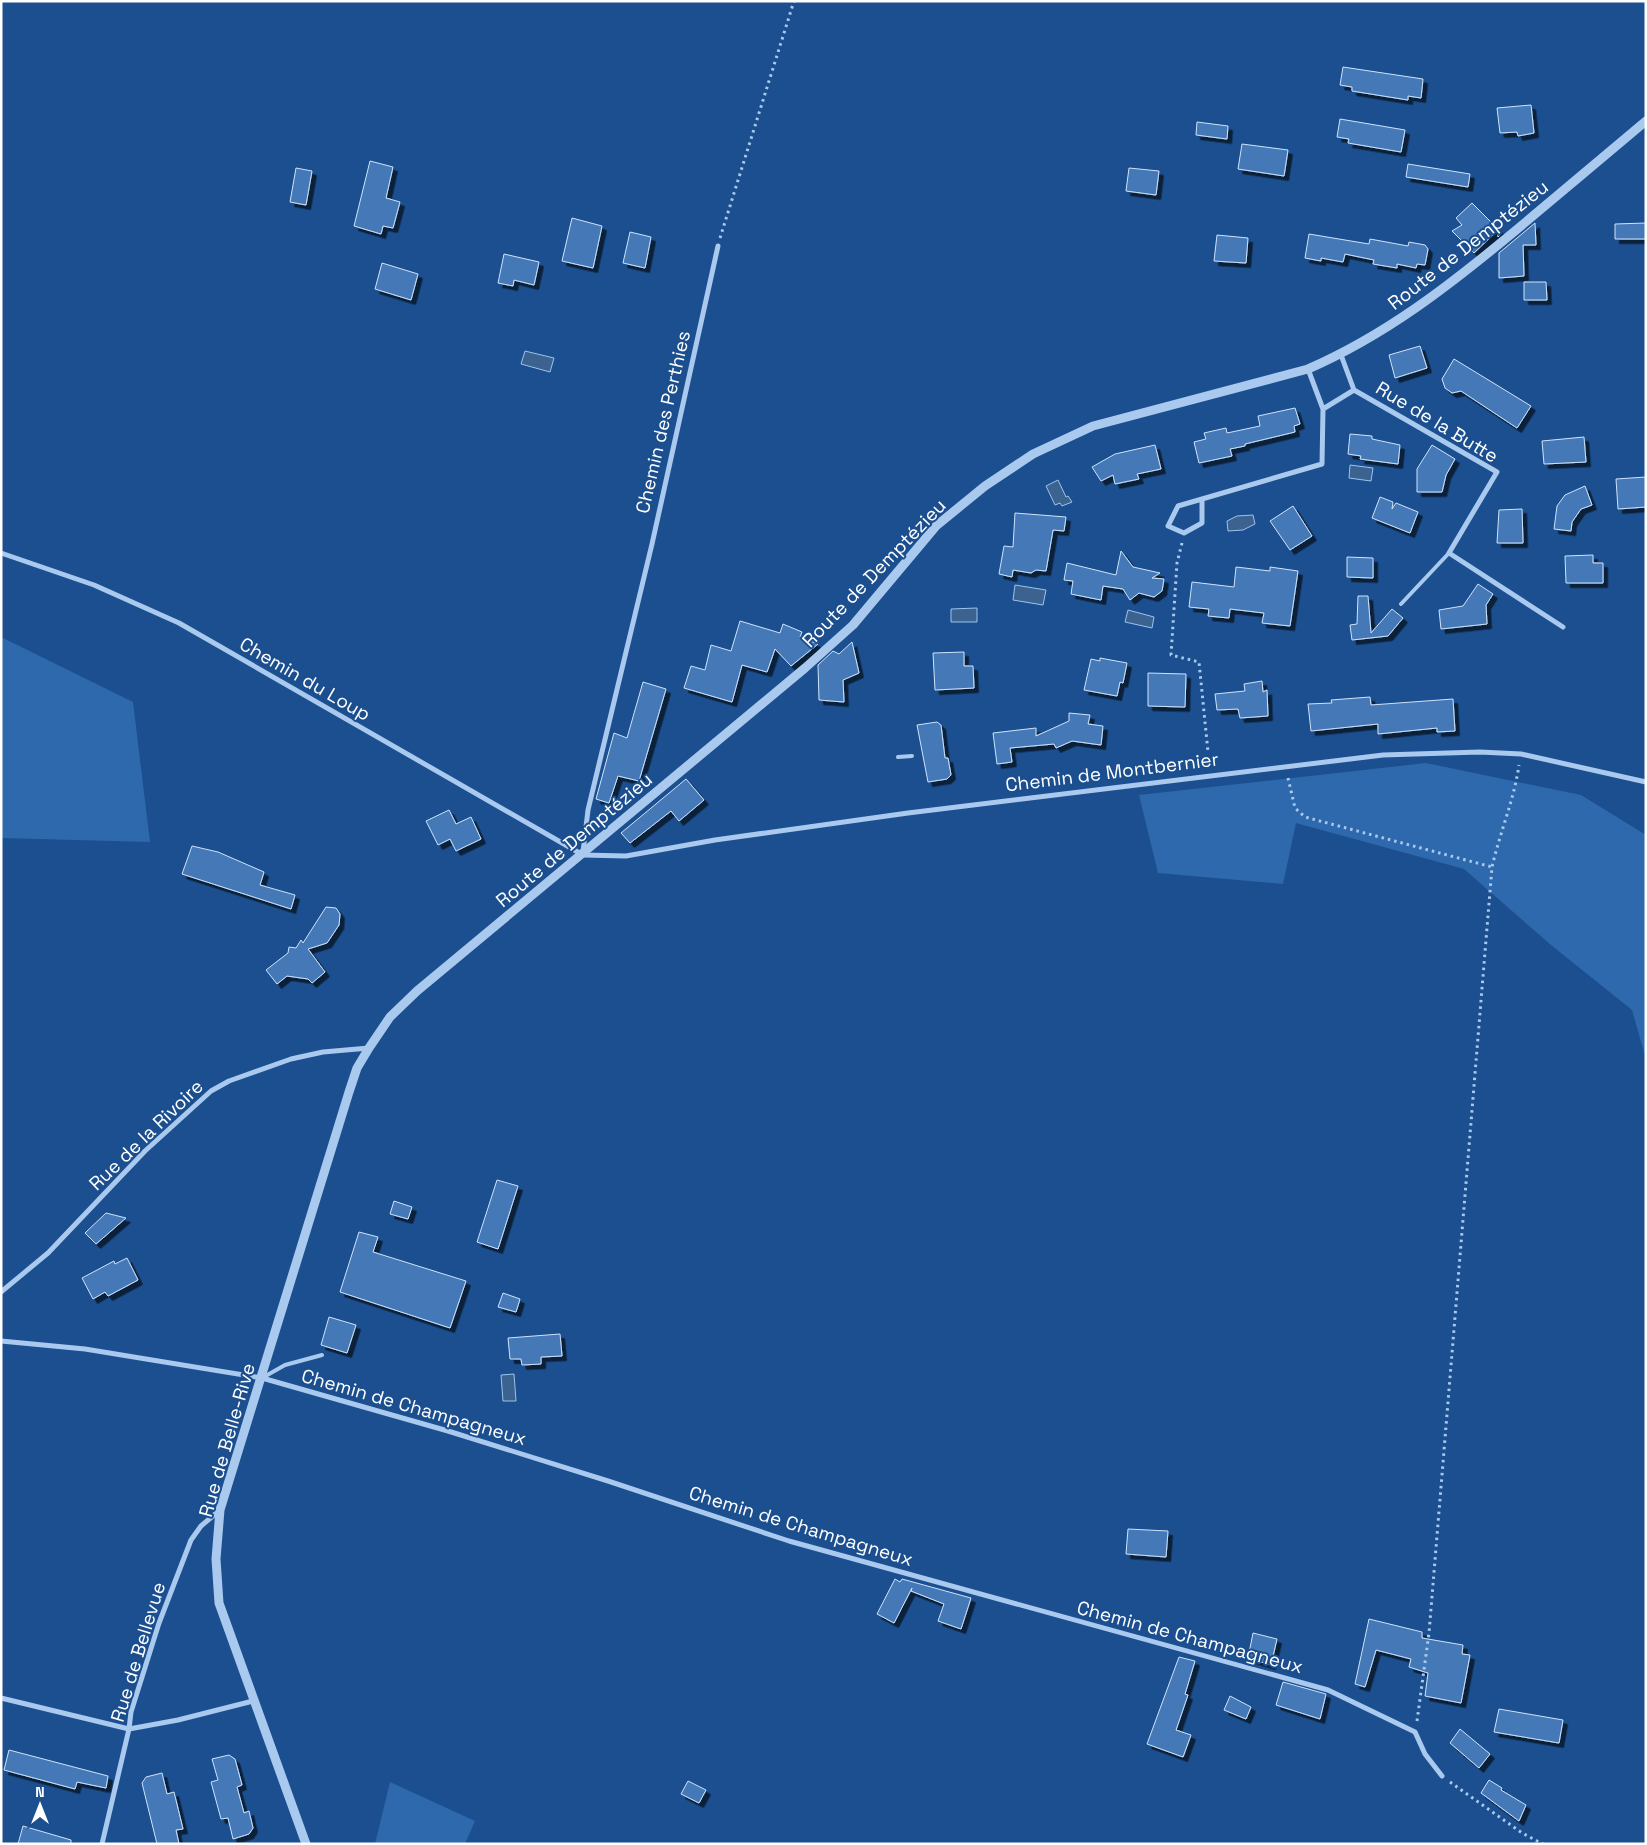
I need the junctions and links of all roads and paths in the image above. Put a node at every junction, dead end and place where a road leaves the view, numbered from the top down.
1 (794, 1) edge
2 (1646, 121) edge
3 (718, 246) joint
4 (1341, 354) junction
5 (1308, 368) junction
6 (1354, 390) junction
7 (1323, 409) junction
8 (1202, 499) junction
9 (1184, 533) junction
10 (1, 553) edge
11 (1448, 554) junction
12 (1401, 604) dead end
13 (1563, 627) dead end
14 (1208, 752) dead end
15 (1521, 754) junction
16 (912, 756) dead end
17 (898, 757) dead end
18 (1285, 765) junction
19 (1646, 782) edge
20 (583, 855) junction
21 (1492, 867) junction
22 (369, 1048) junction
23 (1, 1292) edge
24 (1, 1341) edge
25 (322, 1355) dead end
26 (262, 1378) junction
27 (220, 1510) junction
28 (1, 1698) edge
29 (253, 1701) junction
30 (129, 1729) junction
31 (1415, 1732) junction
32 (1442, 1776) joint
33 (102, 1844) edge
34 (306, 1844) edge
35 (1543, 1844) edge

1 - 3 path
2 - 4 street, Route de Demptézieu
3 - 20 street, Chemin des Perthies
4 - 5 street, Route de Demptézieu
4 - 6 street, Rue de la Butte
5 - 7 street
5 - 20 street, Route de Demptézieu
6 - 7 street
6 - 11 street, Rue de la Butte
7 - 8 street
8 - 9 street
8 - 9 street
9 - 14 path
10 - 20 street, Chemin du Loup
11 - 12 lane
11 - 13 street
15 - 18 street, Chemin de Montbernier
15 - 19 street, Chemin de Montbernier
15 - 21 path
16 - 17 lane
18 - 20 street, Chemin de Montbernier
18 - 21 path
20 - 22 street, Route de Demptézieu
21 - 31 path
22 - 23 street, Rue de la Rivoire
22 - 26 street, Rue de Belle-Rive
24 - 26 street, Chemin de Champagneux
25 - 26 lane
26 - 27 street, Rue de Belle-Rive
26 - 31 street, Chemin de Champagneux
27 - 29 street, Rue de Belle-Rive
27 - 30 street, Rue de Bellevue
28 - 30 street
29 - 30 street
29 - 34 street, Rue de Belle-Rive
30 - 33 street, Rue de Bellevue
31 - 32 street
32 - 35 path

